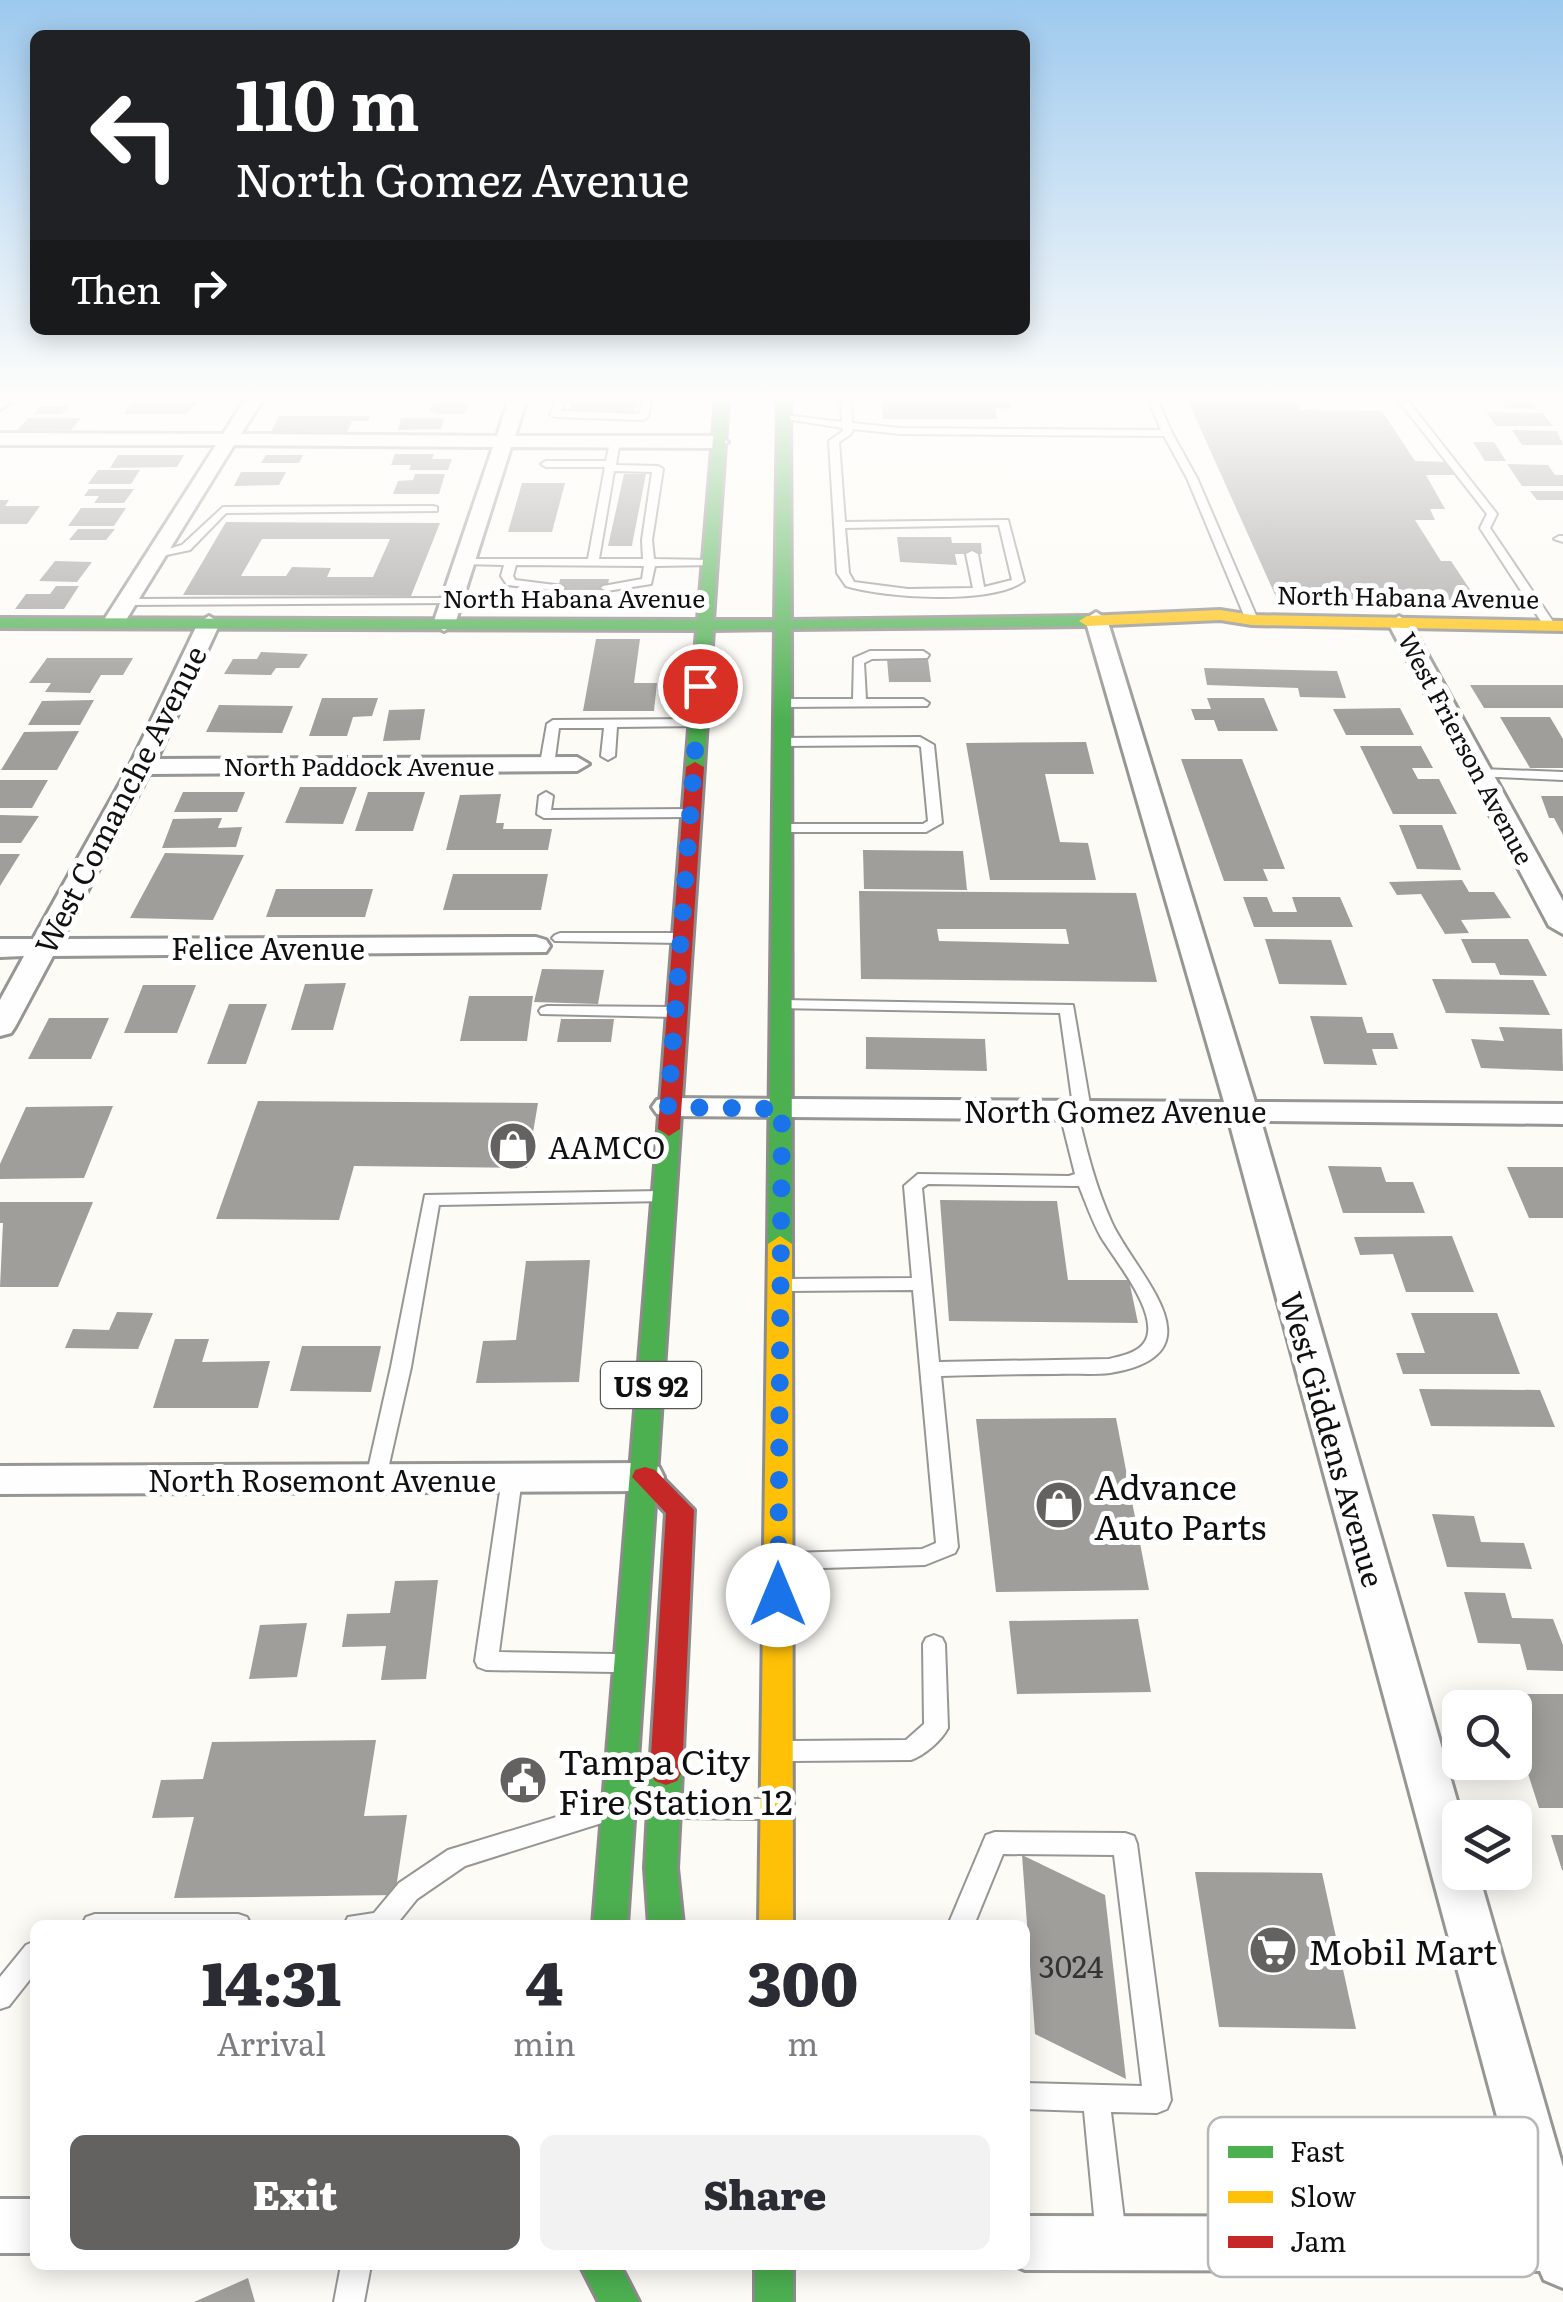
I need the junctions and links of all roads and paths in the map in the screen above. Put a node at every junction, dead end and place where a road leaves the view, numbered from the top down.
1 (186, 508) edge
2 (482, 508) edge
3 (646, 508) edge
4 (714, 508) edge
5 (778, 508) edge
6 (840, 508) edge
7 (1203, 508) edge
8 (1488, 508) edge
9 (432, 509) dead end
10 (601, 511) junction
11 (616, 511) junction
12 (841, 525) junction
13 (967, 525) junction
14 (171, 532) junction
15 (196, 534) junction
16 (157, 554) junction
17 (465, 562) junction
18 (512, 562) junction
19 (593, 562) junction
20 (649, 563) junction
21 (710, 563) junction
22 (558, 588) dead end
23 (607, 588) dead end
24 (979, 589) junction
25 (452, 601) junction
26 (127, 602) junction
27 (1096, 620) junction
28 (1252, 620) junction
29 (0, 623) edge
30 (114, 623) junction
31 (209, 623) junction
32 (1399, 623) junction
33 (444, 624) junction
34 (780, 624) junction
35 (705, 625) junction
36 (1557, 626) edge
37 (923, 655) dead end
38 (780, 703) junction
39 (860, 703) junction
40 (922, 703) dead end
41 (698, 723) junction
42 (611, 724) junction
43 (781, 742) junction
44 (608, 756) dead end
45 (548, 758) dead end
46 (577, 764) dead end
47 (141, 766) junction
48 (1480, 773) junction
49 (1563, 776) edge
50 (546, 796) dead end
51 (690, 813) junction
52 (781, 828) junction
53 (1563, 926) edge
54 (681, 938) junction
55 (548, 942) joint
56 (0, 948) edge
57 (42, 948) junction
58 (782, 1005) junction
59 (547, 1011) dead end
60 (675, 1012) junction
61 (0, 1027) edge
62 (668, 1107) junction
63 (782, 1109) junction
64 (1075, 1110) junction
65 (1242, 1111) junction
66 (1563, 1114) edge
67 (1084, 1176) junction
68 (662, 1196) junction
69 (922, 1284) junction
70 (781, 1285) junction
71 (930, 1369) junction
72 (645, 1477) junction
73 (376, 1478) junction
74 (512, 1478) junction
75 (0, 1480) edge
76 (778, 1561) junction
77 (934, 1644) dead end
78 (630, 1664) junction
79 (777, 1750) junction
80 (619, 1807) junction
81 (666, 1808) junction
82 (777, 1809) junction
83 (385, 1920) edge
84 (610, 1920) edge
85 (666, 1920) edge
86 (776, 1920) edge
87 (963, 1920) edge
88 (30, 1958) edge
89 (0, 1997) edge
90 (1030, 2096) edge
91 (1096, 2098) junction
92 (1524, 2117) edge
93 (1538, 2168) edge
94 (0, 2226) edge
95 (30, 2226) edge
96 (1030, 2243) edge
97 (1112, 2243) junction
98 (1208, 2244) edge
99 (1561, 2250) edge
100 (355, 2270) edge
101 (602, 2270) edge
102 (774, 2270) edge
103 (348, 2302) edge
104 (620, 2302) edge
105 (774, 2302) edge

1 - 14 street
2 - 17 street
3 - 20 lane
4 - 21 main road, US 92
5 - 34 main road
6 - 12 lane
7 - 28 lane
8 - 36 lane
9 - 15 lane
10 - 11 lane
10 - 11 lane
10 - 11 lane
10 - 19 lane
12 - 13 lane
12 - 24 lane
13 - 24 lane
13 - 24 lane
14 - 15 lane
14 - 16 street
15 - 16 lane
16 - 26 street
17 - 18 lane
17 - 25 street
18 - 19 lane
18 - 22 lane
19 - 20 lane
20 - 21 lane
20 - 23 lane
21 - 35 main road, US 92
25 - 26 lane
25 - 33 street
26 - 30 street
27 - 28 main road, North Habana Avenue
27 - 34 main road, North Habana Avenue
27 - 65 street, West Giddens Avenue
28 - 32 main road, North Habana Avenue
29 - 30 main road, North Habana Avenue
30 - 31 main road, North Habana Avenue
31 - 33 main road, North Habana Avenue
31 - 47 street, West Comanche Avenue
32 - 36 main road, North Habana Avenue
32 - 48 street, West Frierson Avenue
33 - 35 main road, North Habana Avenue
34 - 35 main road, North Habana Avenue
34 - 38 main road
35 - 41 main road, US 92
37 - 39 lane
38 - 39 lane
38 - 43 main road
39 - 40 lane
41 - 42 lane
41 - 51 main road, US 92
42 - 44 lane
42 - 45 lane
43 - 52 main road
43 - 52 lane
46 - 47 street, North Paddock Avenue
47 - 57 street, West Comanche Avenue
48 - 49 lane
48 - 53 street, West Frierson Avenue
50 - 51 lane
51 - 54 main road, US 92
52 - 58 main road
54 - 55 lane
54 - 60 main road, US 92
55 - 57 street, Felice Avenue
56 - 57 street, Felice Avenue
57 - 61 street, West Comanche Avenue
58 - 63 main road
58 - 64 lane
59 - 60 lane
60 - 62 main road, US 92
62 - 63 street, North Gomez Avenue
62 - 68 main road, US 92
63 - 64 street, North Gomez Avenue
63 - 70 main road
64 - 65 street, North Gomez Avenue
64 - 67 lane
65 - 66 street, North Gomez Avenue
65 - 92 street, West Giddens Avenue
67 - 69 lane
67 - 71 lane
68 - 72 main road, US 92
68 - 73 lane
69 - 70 lane
69 - 71 lane
70 - 76 main road
71 - 76 lane
72 - 74 street, North Rosemont Avenue
72 - 78 main road, US 92
72 - 81 main road
73 - 74 street, North Rosemont Avenue
73 - 75 street, North Rosemont Avenue
74 - 78 lane
76 - 79 main road
77 - 79 lane
78 - 80 main road, US 92
79 - 82 main road
80 - 81 lane
80 - 83 lane
80 - 84 main road, US 92
81 - 82 lane
81 - 85 main road
82 - 86 main road
87 - 91 lane
88 - 89 lane
90 - 91 lane
91 - 97 lane
93 - 99 street, West Giddens Avenue
94 - 95 street
96 - 97 street
97 - 98 street
100 - 103 lane
101 - 104 main road
102 - 105 main road

